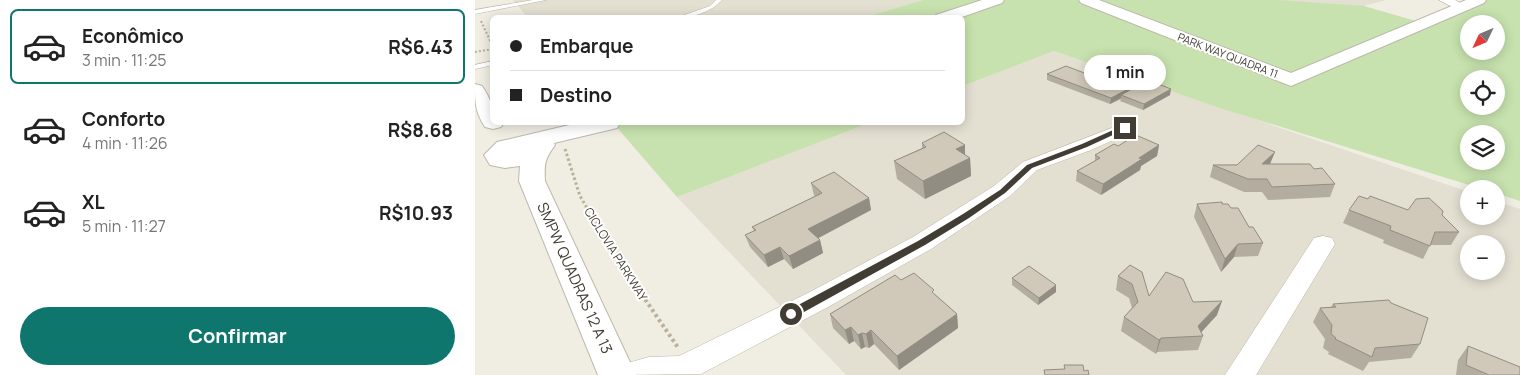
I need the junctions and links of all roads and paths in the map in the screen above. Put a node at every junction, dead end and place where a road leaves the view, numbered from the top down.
1 (543, 0) edge
2 (719, 0) edge
3 (997, 0) edge
4 (1086, 0) edge
5 (1445, 0) edge
6 (1479, 0) edge
7 (1462, 8) junction
8 (475, 12) edge
9 (688, 15) edge
10 (951, 15) edge
11 (475, 19) edge
12 (490, 41) edge
13 (490, 49) edge
14 (475, 52) edge
15 (490, 64) edge
16 (475, 67) edge
17 (475, 90) edge
18 (490, 120) edge
19 (604, 125) edge
20 (605, 125) edge
21 (1125, 128) dead end
22 (498, 136) edge
23 (566, 138) junction
24 (533, 153) junction
25 (1323, 244) dead end
26 (682, 369) edge
27 (617, 375) edge
28 (628, 375) edge
29 (1240, 375) edge

1 - 8 lane
2 - 9 lane
3 - 10 street
4 - 7 street, PARK WAY QUADRA 11
5 - 7 street
6 - 7 street, PARK WAY QUADRA 11
11 - 12 path
13 - 14 path
15 - 16 lane
17 - 18 street, SMPW QUADRAS 12 A 13
19 - 23 street
20 - 24 street
21 - 26 street
22 - 24 street, SMPW QUADRAS 12 A 13
22 - 24 street
23 - 24 street
23 - 26 path, CICLOVIA PARKWAY
24 - 27 street, SMPW QUADRAS 12 A 13
25 - 29 street
26 - 28 street

